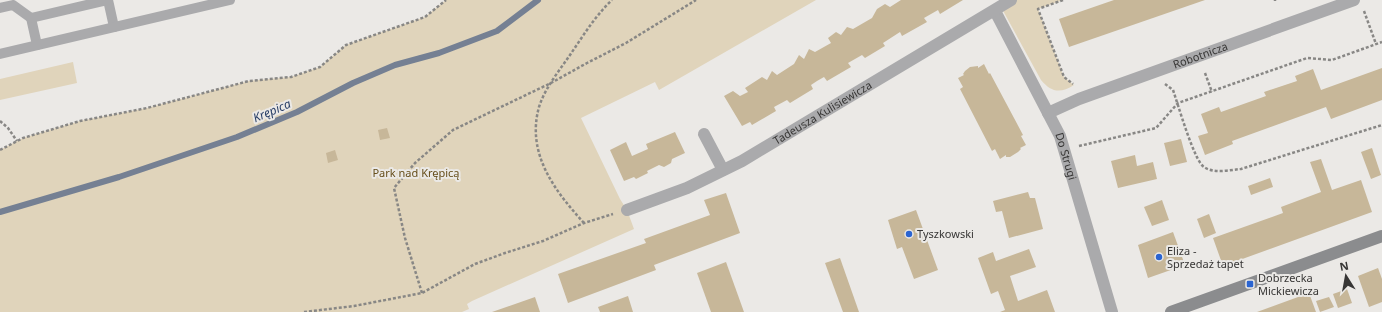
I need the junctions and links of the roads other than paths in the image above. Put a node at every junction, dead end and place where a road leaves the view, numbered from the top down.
1 (108, 0) edge
2 (230, 0) edge
3 (1011, 0) edge
4 (1358, 2) edge
5 (0, 8) edge
6 (994, 11) junction
7 (31, 18) junction
8 (114, 27) junction
9 (37, 45) junction
10 (0, 54) edge
11 (1048, 114) junction
12 (704, 134) dead end
13 (724, 170) junction
14 (627, 210) road end
15 (1382, 236) edge
16 (1112, 312) edge
17 (1171, 312) edge

1 - 7 lane
1 - 8 lane
2 - 8 lane
3 - 6 street, Tadeusza Kulisiewicza
4 - 11 street, Robotnicza
5 - 7 lane
6 - 11 street, Do Strugi
6 - 13 street, Tadeusza Kulisiewicza
7 - 9 lane
8 - 9 lane
9 - 10 lane
11 - 16 street, Do Strugi
12 - 13 street
13 - 14 street, Tadeusza Kulisiewicza
15 - 17 street

